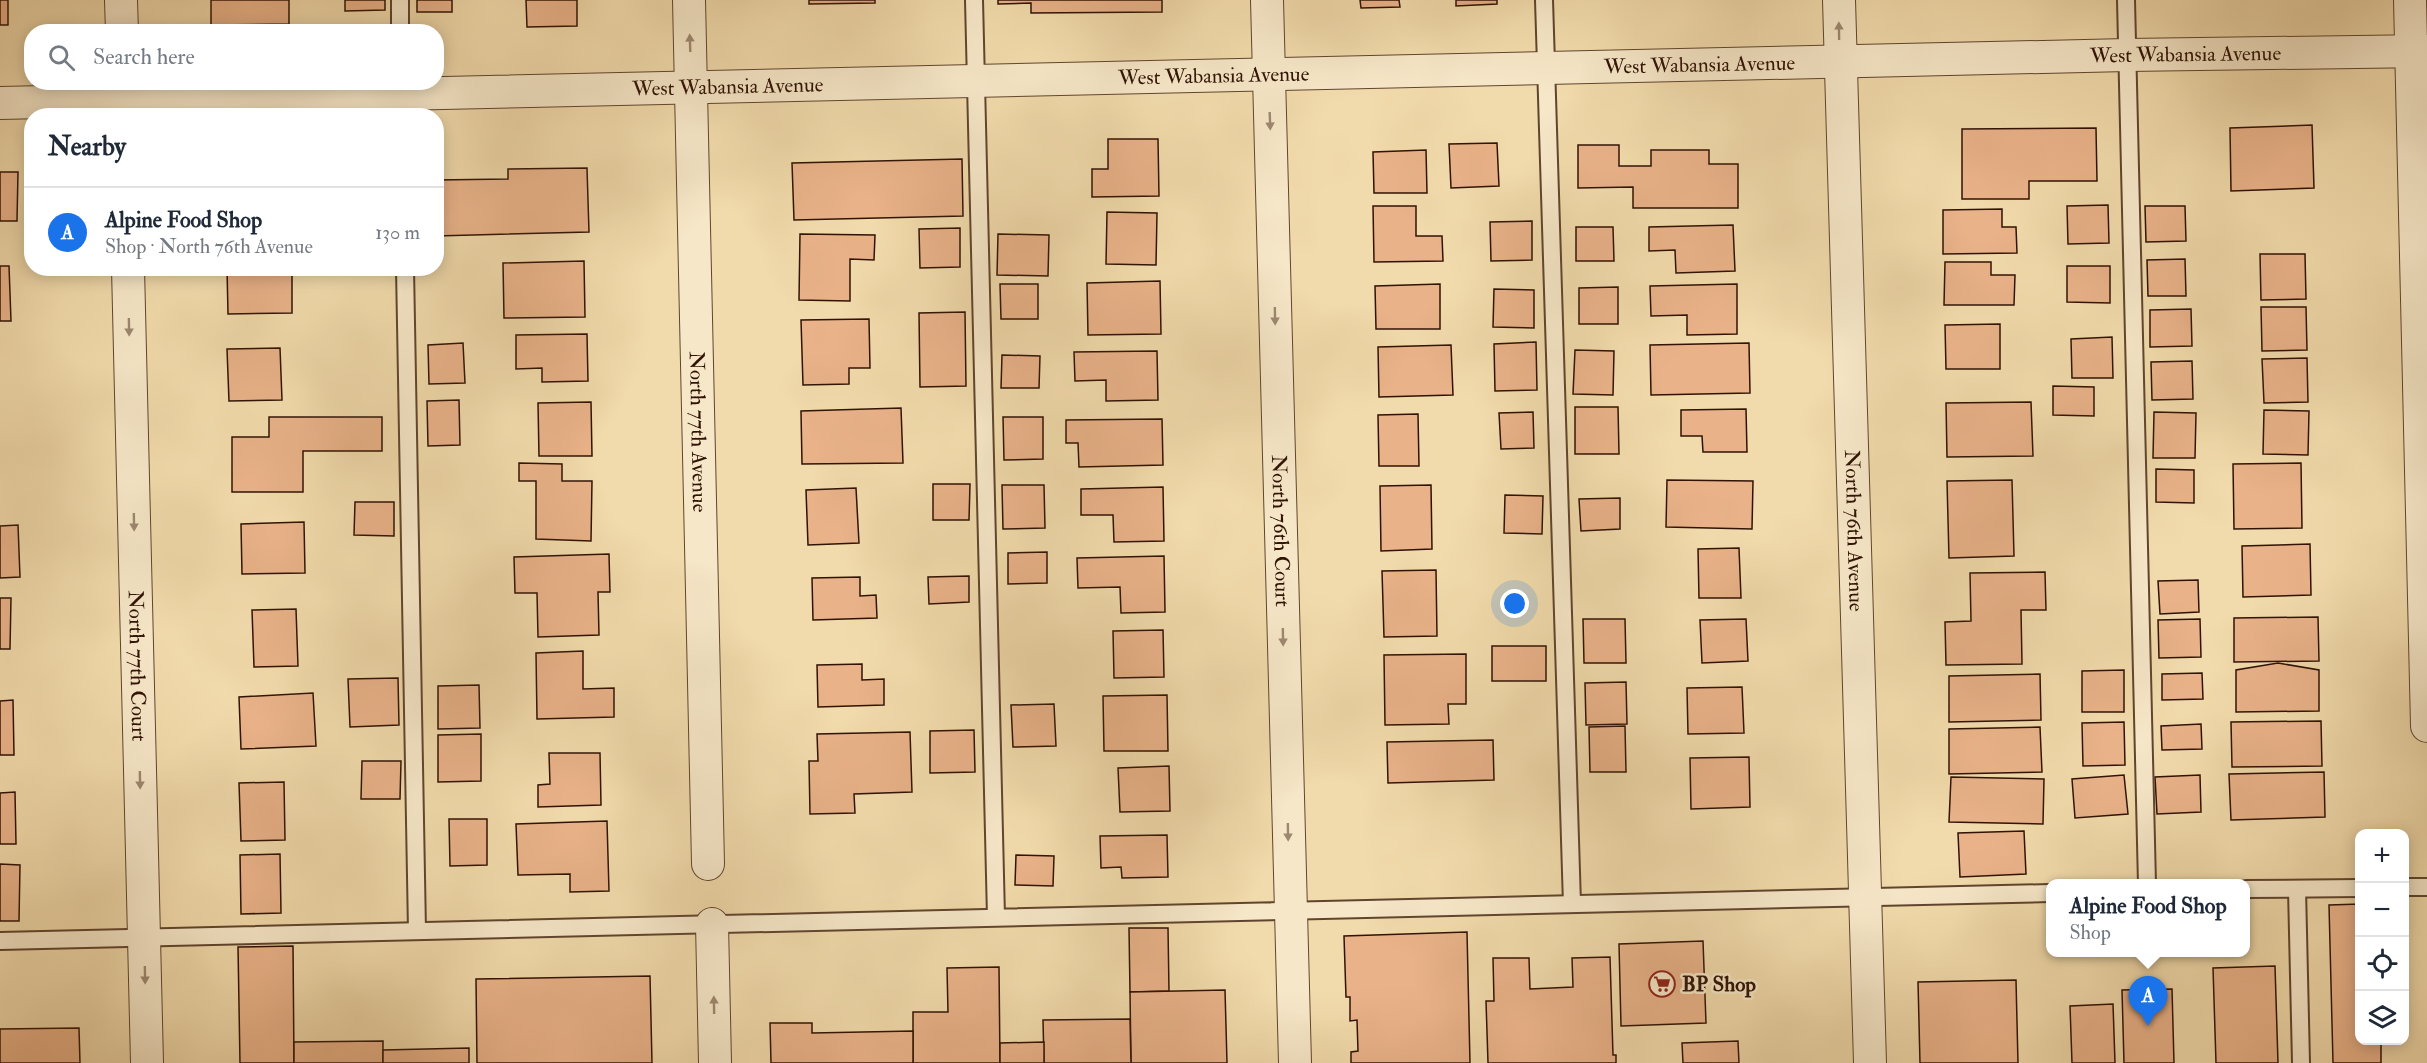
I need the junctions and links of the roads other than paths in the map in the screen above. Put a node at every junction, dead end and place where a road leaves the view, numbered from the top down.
1 (121, 0) edge
2 (400, 0) edge
3 (688, 0) edge
4 (974, 0) edge
5 (1267, 0) edge
6 (1544, 0) edge
7 (1839, 0) edge
8 (2126, 0) edge
9 (2410, 0) edge
10 (122, 24) edge
11 (400, 24) edge
12 (2419, 51) edge
13 (2127, 55) junction
14 (1840, 62) junction
15 (1546, 68) junction
16 (1269, 74) junction
17 (976, 81) junction
18 (691, 87) junction
19 (402, 97) edge
20 (124, 99) edge
21 (0, 103) edge
22 (128, 276) edge
23 (405, 276) edge
24 (2427, 726) edge
25 (708, 864) dead end
26 (2147, 879) edge
27 (2409, 887) edge
28 (2427, 887) edge
29 (2355, 888) edge
30 (2250, 889) edge
31 (2297, 889) junction
32 (2046, 893) edge
33 (1865, 897) junction
34 (1572, 904) junction
35 (1290, 910) junction
36 (996, 918) junction
37 (712, 924) junction
38 (417, 931) junction
39 (144, 938) junction
40 (0, 941) edge
41 (147, 1063) edge
42 (715, 1063) edge
43 (1295, 1063) edge
44 (1870, 1063) edge
45 (2301, 1063) edge

1 - 10 street
2 - 11 lane
18 -> 3 street, North 77th Avenue
4 - 17 lane
5 - 16 street, North 76th Court
6 - 15 lane
14 -> 7 street, North 76th Avenue
8 - 13 lane
9 - 12 street
12 - 13 street, West Wabansia Avenue
12 - 24 street
13 - 14 street, West Wabansia Avenue
13 - 26 lane
14 - 15 street, West Wabansia Avenue
14 - 33 street, North 76th Avenue
15 - 16 street, West Wabansia Avenue
15 - 34 lane
16 - 17 street, West Wabansia Avenue
16 -> 35 street, North 76th Court
17 - 18 street, West Wabansia Avenue
17 - 36 lane
18 - 19 street, West Wabansia Avenue
18 - 25 street, North 77th Avenue
19 - 20 street, West Wabansia Avenue
20 - 21 street, West Wabansia Avenue
22 -> 39 street, North 77th Court
23 - 38 lane
27 - 28 lane
29 - 31 lane
30 - 31 lane
31 - 45 lane
32 - 33 lane
33 - 34 lane
33 - 44 street, North 76th Avenue
34 - 35 lane
35 - 36 lane
35 - 43 street, North 76th Court
36 - 37 lane
37 - 38 lane
42 -> 37 street
38 - 39 lane
39 - 40 lane
39 -> 41 street, North 77th Court

